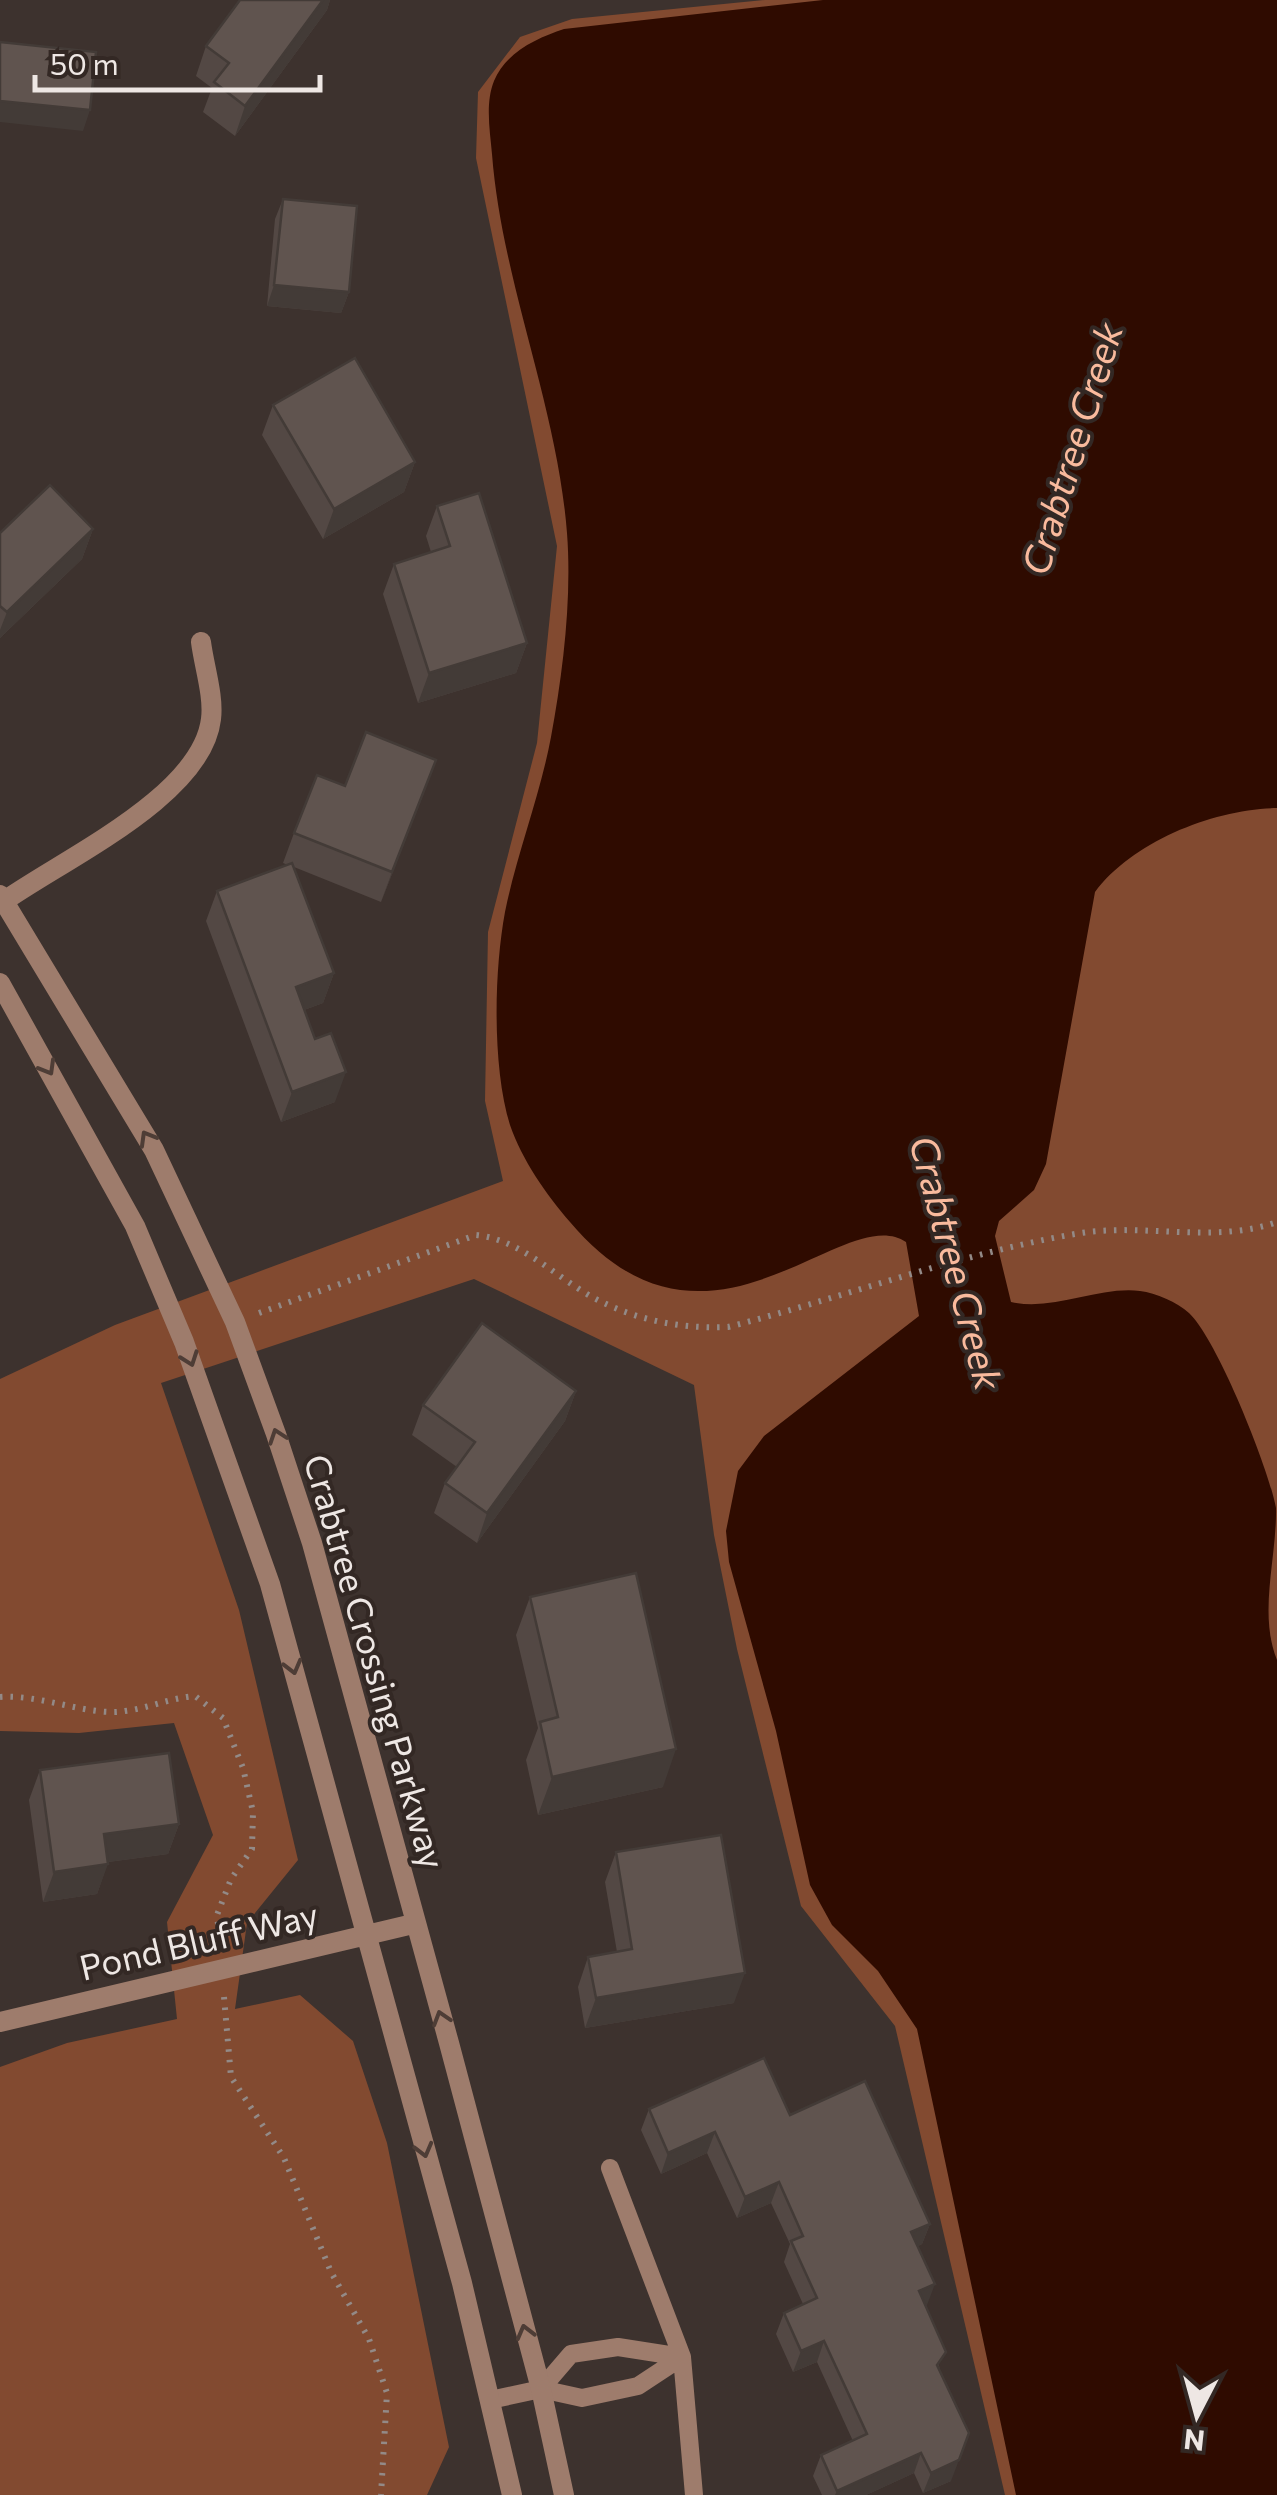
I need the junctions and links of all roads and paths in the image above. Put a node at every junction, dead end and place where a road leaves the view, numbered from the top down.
1 (201, 642) dead end
2 (2, 899) edge
3 (0, 983) edge
4 (1277, 1222) edge
5 (235, 1322) junction
6 (0, 1696) edge
7 (413, 1924) junction
8 (364, 1936) junction
9 (220, 1944) dead end
10 (224, 1996) dead end
11 (0, 2022) edge
12 (610, 2168) dead end
13 (682, 2357) junction
14 (541, 2390) junction
15 (490, 2400) junction
16 (382, 2495) edge
17 (512, 2495) edge
18 (564, 2495) edge
19 (694, 2495) edge

1 - 2 street
5 -> 2 street, Crabtree Crossing Parkway
3 -> 8 street
4 - 5 path
7 -> 5 street, Crabtree Crossing Parkway
6 - 9 path
7 - 8 street, Pond Bluff Way
14 -> 7 street, Crabtree Crossing Parkway
8 - 11 street, Pond Bluff Way
8 -> 15 street
10 - 16 path
12 - 13 lane
13 - 14 lane
13 - 14 lane
13 - 19 lane
14 - 15 lane
14 - 18 street, Crabtree Crossing Parkway
15 - 17 street

